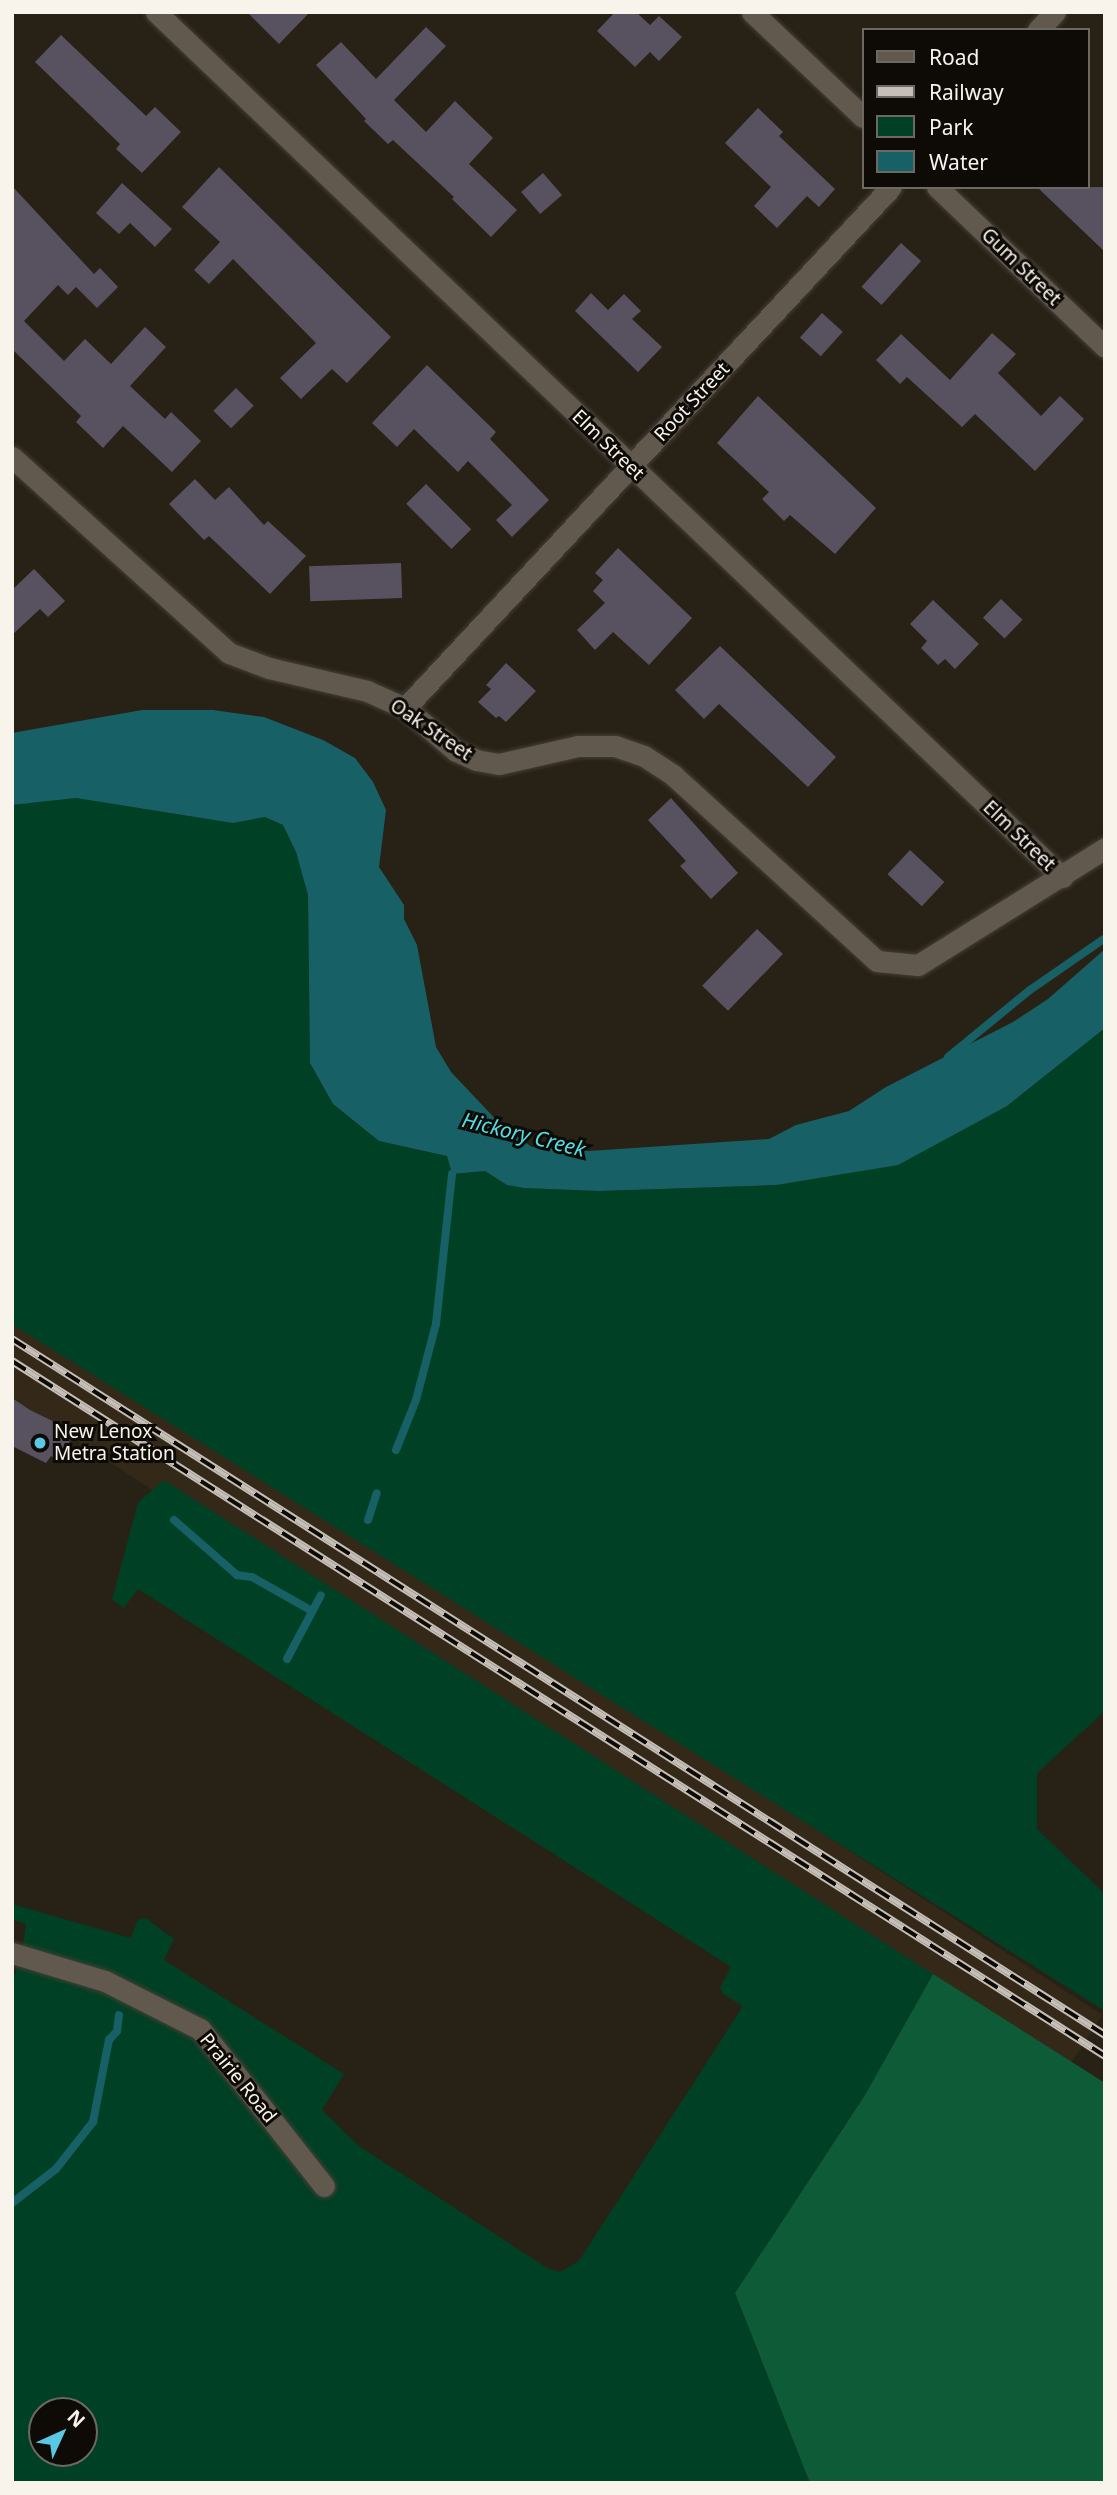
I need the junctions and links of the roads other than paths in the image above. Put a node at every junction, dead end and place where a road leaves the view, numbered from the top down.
1 (156, 12) edge
2 (752, 12) edge
3 (1055, 12) edge
4 (1040, 28) edge
5 (862, 116) edge
6 (889, 189) edge
7 (939, 189) edge
8 (1105, 347) edge
9 (12, 457) edge
10 (632, 467) junction
11 (405, 708) junction
12 (1105, 848) edge
13 (1062, 877) junction
14 (12, 1953) edge
15 (324, 2186) dead end

1 - 10 street, Elm Street
2 - 5 street
3 - 4 street
6 - 10 street, Root Street
7 - 8 street, Gum Street
9 - 11 street, Oak Street
10 - 11 street, Root Street
10 - 13 street, Elm Street
11 - 13 street, Oak Street
12 - 13 street, Oak Street
14 - 15 street, Prairie Road

